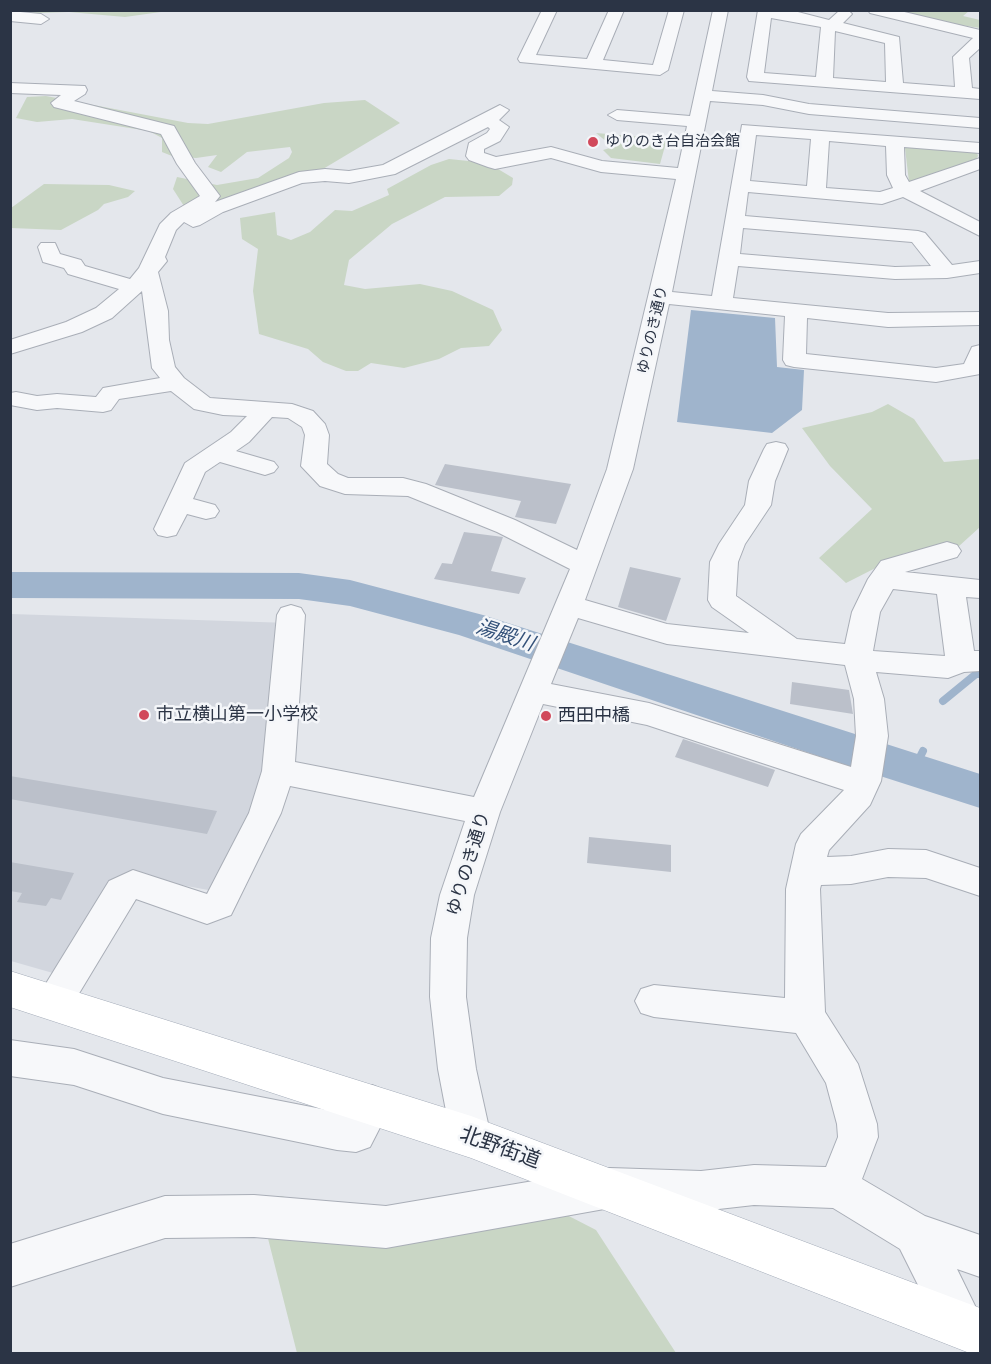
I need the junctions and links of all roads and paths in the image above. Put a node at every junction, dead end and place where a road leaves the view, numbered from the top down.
1 (550, 10) edge
2 (616, 10) edge
3 (677, 10) edge
4 (721, 10) edge
5 (849, 10) edge
6 (875, 10) edge
7 (10, 16) edge
8 (41, 20) dead end
9 (830, 25) junction
10 (981, 35) edge
11 (981, 40) edge
12 (961, 57) junction
13 (981, 62) edge
14 (592, 64) junction
15 (825, 82) junction
16 (895, 87) junction
17 (10, 88) edge
18 (972, 93) edge
19 (703, 95) junction
20 (627, 114) dead end
21 (697, 122) junction
22 (981, 123) edge
23 (820, 135) junction
24 (895, 141) junction
25 (981, 148) edge
26 (981, 163) edge
27 (686, 174) junction
28 (739, 186) junction
29 (906, 191) junction
30 (816, 193) junction
31 (734, 221) junction
32 (981, 230) edge
33 (48, 246) dead end
34 (729, 259) junction
35 (981, 267) edge
36 (947, 272) junction
37 (141, 279) junction
38 (660, 297) junction
39 (722, 303) junction
40 (796, 310) junction
41 (971, 319) edge
42 (10, 347) edge
43 (981, 350) edge
44 (176, 384) junction
45 (16, 399) dead end
46 (266, 410) junction
47 (776, 449) dead end
48 (216, 453) junction
49 (265, 467) dead end
50 (179, 503) junction
51 (206, 511) dead end
52 (167, 529) dead end
53 (947, 551) dead end
54 (585, 565) junction
55 (882, 579) junction
56 (950, 586) junction
57 (981, 590) edge
58 (568, 605) junction
59 (291, 615) dead end
60 (787, 646) junction
61 (858, 658) junction
62 (971, 662) edge
63 (529, 702) junction
64 (278, 771) junction
65 (865, 782) junction
66 (484, 812) junction
67 (808, 871) junction
68 (981, 882) edge
69 (10, 989) edge
70 (654, 1001) dead end
71 (53, 1003) junction
72 (807, 1017) junction
73 (10, 1058) edge
74 (372, 1104) junction
75 (471, 1137) junction
76 (610, 1188) junction
77 (838, 1188) junction
78 (915, 1234) junction
79 (981, 1256) edge
80 (10, 1266) edge
81 (971, 1328) edge

1 - 14 street
2 - 14 street
3 - 14 street
4 - 19 street, ゆりのき通り
5 - 9 street
6 - 10 street
7 - 8 street
9 - 15 street
9 - 15 street
9 - 16 street
11 - 12 street
12 - 13 street
12 - 18 street
15 - 16 street
16 - 18 street
17 - 37 street
19 - 21 street, ゆりのき通り
19 - 22 street
20 - 21 street
21 - 27 street, ゆりのき通り
23 - 24 street
23 - 28 street
23 - 30 street
24 - 25 street
24 - 29 street
26 - 29 street
27 - 37 street
27 - 38 street, ゆりのき通り
28 - 30 street
28 - 31 street
29 - 30 street
29 - 32 street
31 - 34 street
31 - 36 street
33 - 37 street
34 - 36 street
34 - 39 street
35 - 36 street
37 - 42 street
37 - 44 street
38 - 39 street
38 - 54 street, ゆりのき通り
39 - 40 street
40 - 41 street
40 - 43 street
41 - 43 street
44 - 45 street
44 - 46 street
46 - 48 street
46 - 54 street
47 - 60 street
48 - 49 street
48 - 50 street
50 - 51 street
50 - 52 street
53 - 55 street
54 - 58 street, ゆりのき通り
55 - 56 street
55 - 61 street
56 - 57 street
56 - 62 street
58 - 60 street
58 - 63 street, ゆりのき通り
59 - 64 street
60 - 61 street
61 - 62 street
61 - 65 street
63 - 65 street
63 - 66 street, ゆりのき通り
64 - 66 street
64 - 71 street
65 - 67 street
66 - 75 street, ゆりのき通り
67 - 68 street
67 - 72 street
69 - 71 main road, 北野街道
70 - 72 street
71 - 74 main road, 北野街道
72 - 77 street
73 - 74 street
74 - 75 main road, 北野街道
75 - 76 main road, 北野街道
76 - 77 street
76 - 80 street
76 - 81 main road, 北野街道
77 - 78 street
78 - 79 street
78 - 81 street

